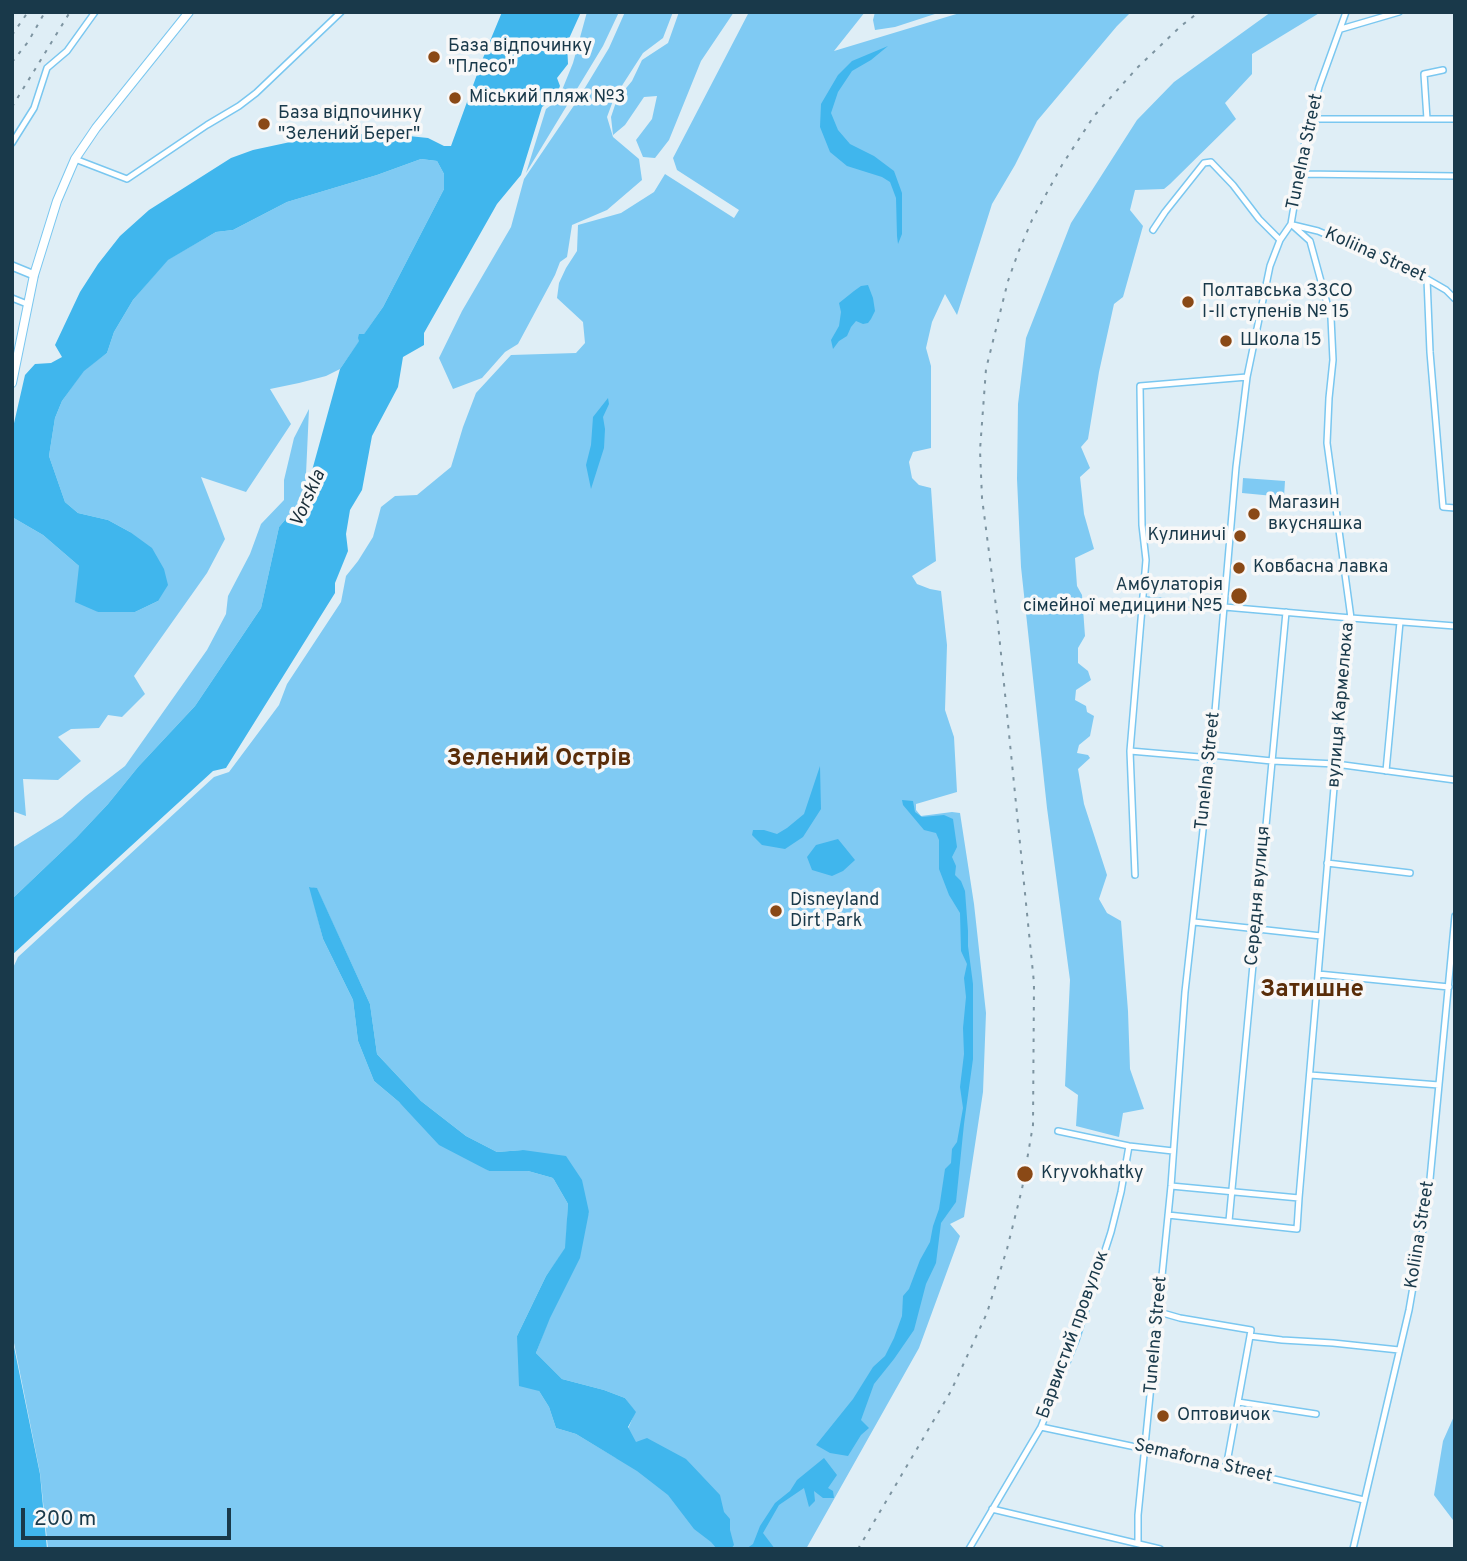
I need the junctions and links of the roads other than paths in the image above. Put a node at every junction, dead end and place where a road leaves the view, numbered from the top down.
1 (95, 12) edge
2 (189, 12) edge
3 (341, 12) edge
4 (1346, 12) edge
5 (1399, 12) edge
6 (1340, 29) junction
7 (1443, 71) dead end
8 (1310, 119) junction
9 (1427, 119) junction
10 (1455, 119) edge
11 (12, 142) edge
12 (75, 159) junction
13 (1301, 174) junction
14 (1455, 176) edge
15 (1291, 224) junction
16 (1153, 230) dead end
17 (1280, 240) junction
18 (12, 266) edge
19 (34, 275) junction
20 (1427, 279) junction
21 (12, 298) edge
22 (1455, 299) edge
23 (27, 304) junction
24 (1247, 377) junction
25 (12, 383) edge
26 (1455, 508) edge
27 (1144, 600) junction
28 (1224, 607) junction
29 (1286, 612) junction
30 (1351, 618) junction
31 (1400, 622) junction
32 (1455, 626) edge
33 (1130, 751) junction
34 (1211, 757) junction
35 (1272, 761) junction
36 (1336, 764) junction
37 (1386, 771) junction
38 (1455, 780) edge
39 (1328, 863) junction
40 (1410, 873) dead end
41 (1135, 875) dead end
42 (1455, 919) edge
43 (1194, 922) junction
44 (1256, 929) junction
45 (1321, 936) junction
46 (1318, 974) junction
47 (1449, 987) junction
48 (1310, 1075) junction
49 (1439, 1085) junction
50 (1058, 1131) dead end
51 (1129, 1146) junction
52 (1173, 1152) junction
53 (1171, 1186) junction
54 (1233, 1192) junction
55 (1300, 1198) junction
56 (1168, 1215) junction
57 (1229, 1222) junction
58 (1159, 1312) junction
59 (1250, 1336) junction
60 (1399, 1350) junction
61 (1238, 1402) junction
62 (1316, 1414) dead end
63 (1041, 1427) junction
64 (1145, 1449) junction
65 (1226, 1468) junction
66 (1364, 1500) junction
67 (992, 1509) junction
68 (1138, 1543) junction
69 (969, 1549) edge
70 (1160, 1549) edge
71 (1353, 1549) edge

1 - 11 street
2 - 12 main road
3 - 12 street
4 - 6 street, Tunelna Street
5 - 6 street
6 - 8 street, Tunelna Street
7 - 9 street
8 - 9 street
8 - 13 street, Tunelna Street
9 - 10 street
12 - 19 main road
13 - 14 street
13 - 15 street, Tunelna Street
15 - 17 street, Tunelna Street
15 - 20 street, Koliina Street
15 - 30 street, вулиця Кармелюка
16 - 17 street
17 - 24 street, Tunelna Street
18 - 19 street
19 - 23 main road
20 - 22 street, Koliina Street
20 - 26 street
21 - 23 street
23 - 25 main road
24 - 27 street
24 - 28 street, Tunelna Street
27 - 28 street
27 - 33 street
28 - 29 street
28 - 34 street, Tunelna Street
29 - 30 street
29 - 35 street, Середня вулиця
30 - 31 street
30 - 36 street, вулиця Кармелюка
31 - 32 street
31 - 37 street
33 - 34 street
33 - 41 street
34 - 35 street
34 - 43 street, Tunelna Street
35 - 36 street
35 - 44 street, Середня вулиця
36 - 37 street
36 - 39 street, вулиця Кармелюка
37 - 38 street
39 - 40 street
39 - 45 street, вулиця Кармелюка
42 - 47 street, Koliina Street
43 - 44 street
43 - 52 street, Tunelna Street
44 - 45 street
44 - 54 street, Середня вулиця
45 - 46 street, вулиця Кармелюка
46 - 47 street
46 - 48 street, вулиця Кармелюка
47 - 49 street, Koliina Street
48 - 49 street
48 - 55 street, вулиця Кармелюка
49 - 60 street, Koliina Street
50 - 51 street
51 - 52 street
51 - 63 street, Барвистий провулок
52 - 53 street, Tunelna Street
53 - 54 street
53 - 56 street, Tunelna Street
54 - 55 street
54 - 57 street, Середня вулиця
55 - 57 street, вулиця Кармелюка
56 - 57 street
56 - 58 street, Tunelna Street
58 - 59 street
58 - 64 street, Tunelna Street
59 - 60 street
59 - 61 street
60 - 66 street, Koliina Street
61 - 62 street
61 - 65 street
63 - 64 street, Semaforna Street
63 - 67 street, Барвистий провулок
64 - 65 street, Semaforna Street
64 - 68 street, Tunelna Street
65 - 66 street, Semaforna Street
66 - 71 street, Koliina Street
67 - 68 street
67 - 69 street, Барвистий провулок
68 - 70 street

